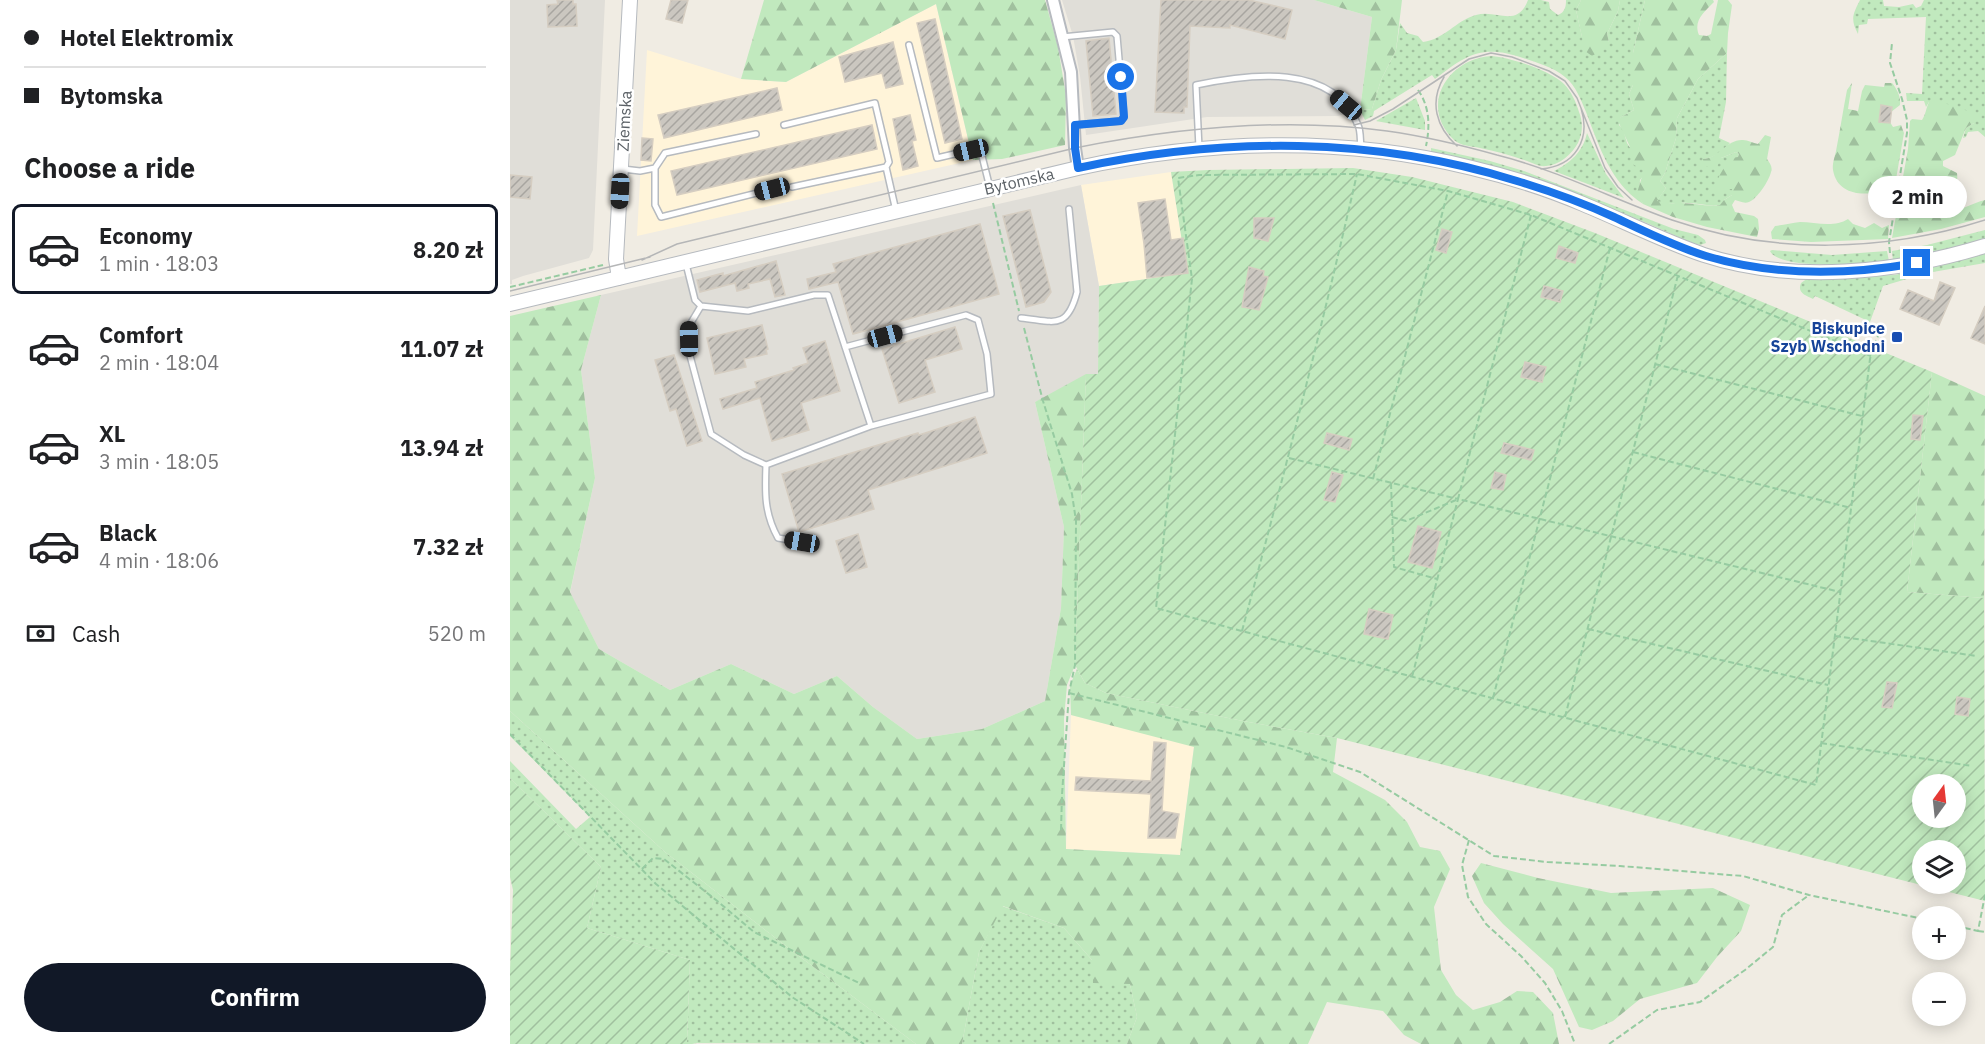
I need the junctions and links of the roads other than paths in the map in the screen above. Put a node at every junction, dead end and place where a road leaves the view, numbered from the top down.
1 (630, 0) edge
2 (1053, 0) edge
3 (1062, 37) junction
4 (909, 45) dead end
5 (784, 125) dead end
6 (1075, 125) junction
7 (756, 134) dead end
8 (1198, 148) junction
9 (1361, 150) junction
10 (886, 167) junction
11 (655, 168) junction
12 (1078, 168) junction
13 (621, 169) junction
14 (792, 188) dead end
15 (990, 188) junction
16 (772, 189) dead end
17 (1069, 209) dead end
18 (896, 211) junction
19 (1985, 246) edge
20 (685, 262) junction
21 (620, 278) junction
22 (510, 304) edge
23 (701, 306) junction
24 (1021, 318) road end
25 (845, 347) junction
26 (871, 426) junction
27 (766, 465) junction
28 (802, 542) dead end

1 - 13 street, Ziemska
2 - 3 street
3 - 6 street
3 - 6 lane
4 - 15 lane
5 - 10 lane
6 - 12 street
7 - 11 lane
8 - 9 street, Bytomska
8 - 9 lane
8 - 12 street, Bytomska
9 - 19 street, Bytomska
10 - 14 lane
10 - 18 lane
11 - 13 lane
11 - 16 lane
12 - 15 street, Bytomska
13 - 21 street, Ziemska
15 - 18 street, Bytomska
17 - 24 lane
18 - 20 street, Bytomska
20 - 21 street, Bytomska
20 - 23 lane
21 - 22 street, Bytomska
23 - 25 lane
23 - 27 lane
25 - 26 lane
25 - 26 lane
26 - 27 lane
27 - 28 lane

